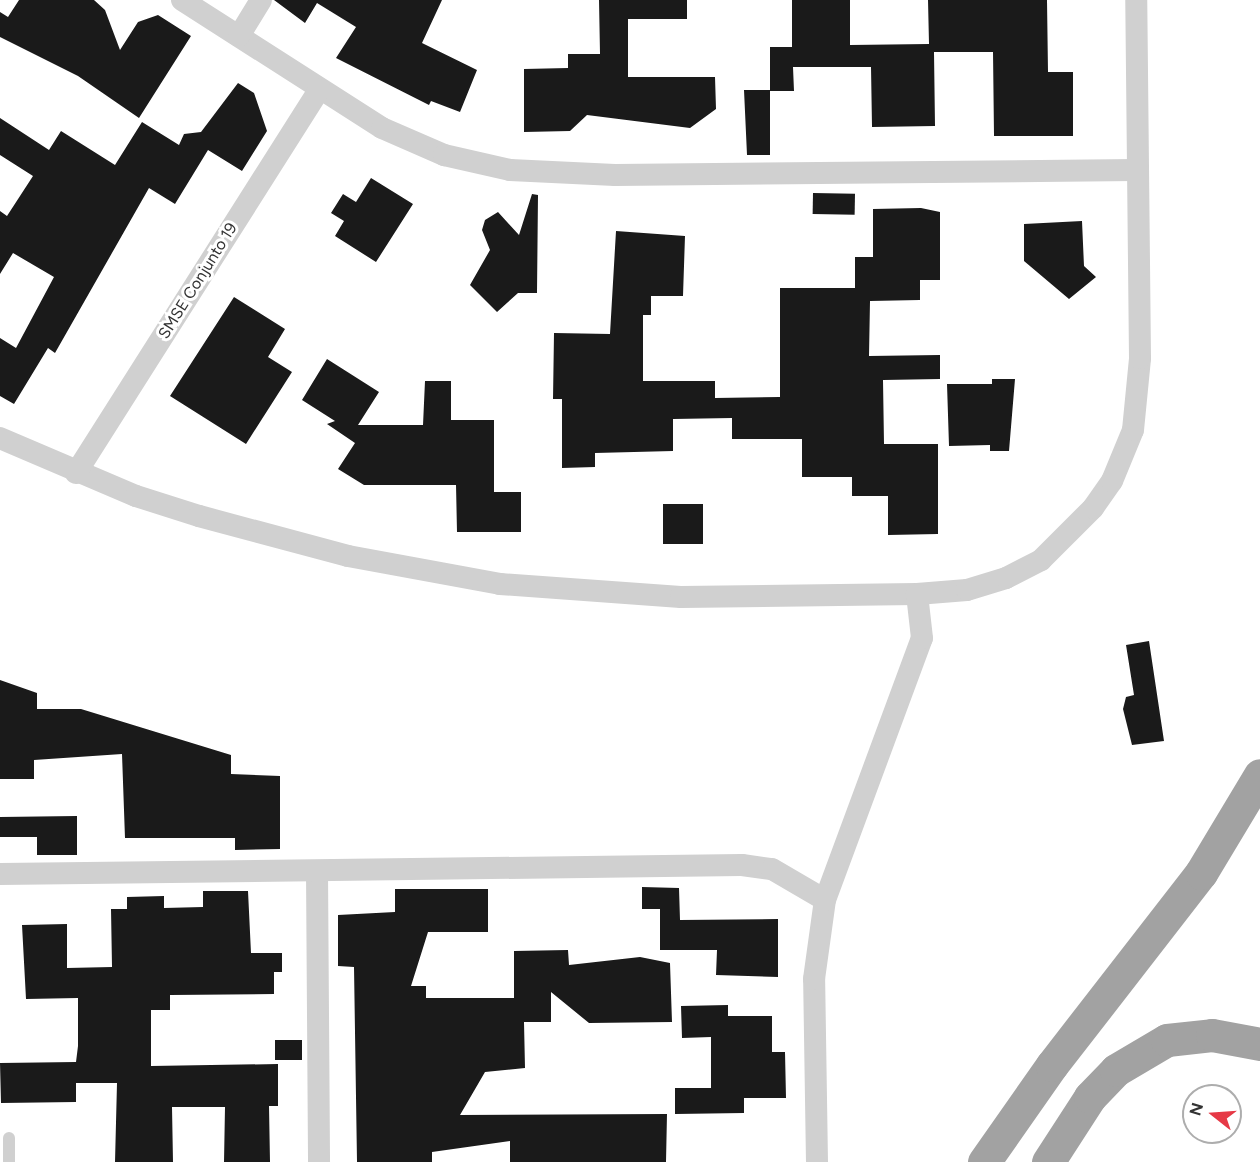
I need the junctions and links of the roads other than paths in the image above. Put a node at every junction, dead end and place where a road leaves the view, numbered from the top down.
1 (182, 0) edge
2 (261, 0) edge
3 (1136, 0) edge
4 (239, 36) junction
5 (319, 90) junction
6 (1136, 170) junction
7 (0, 438) edge
8 (76, 473) junction
9 (917, 594) junction
10 (1260, 775) edge
11 (317, 871) junction
12 (0, 874) edge
13 (825, 900) junction
14 (1260, 1044) edge
15 (9, 1138) dead end
16 (9, 1162) edge
17 (319, 1162) edge
18 (817, 1162) edge
19 (984, 1162) edge
20 (1048, 1162) edge

1 - 4 street
2 - 4 street
3 - 6 street
4 - 5 street
5 - 6 street
5 - 8 street, SMSE Conjunto 19
6 - 9 street
7 - 8 street
8 - 9 street
9 - 13 street
10 - 19 highway
11 - 12 street
11 - 13 street
11 - 17 street
13 - 18 street
14 - 20 highway
15 - 16 lane

